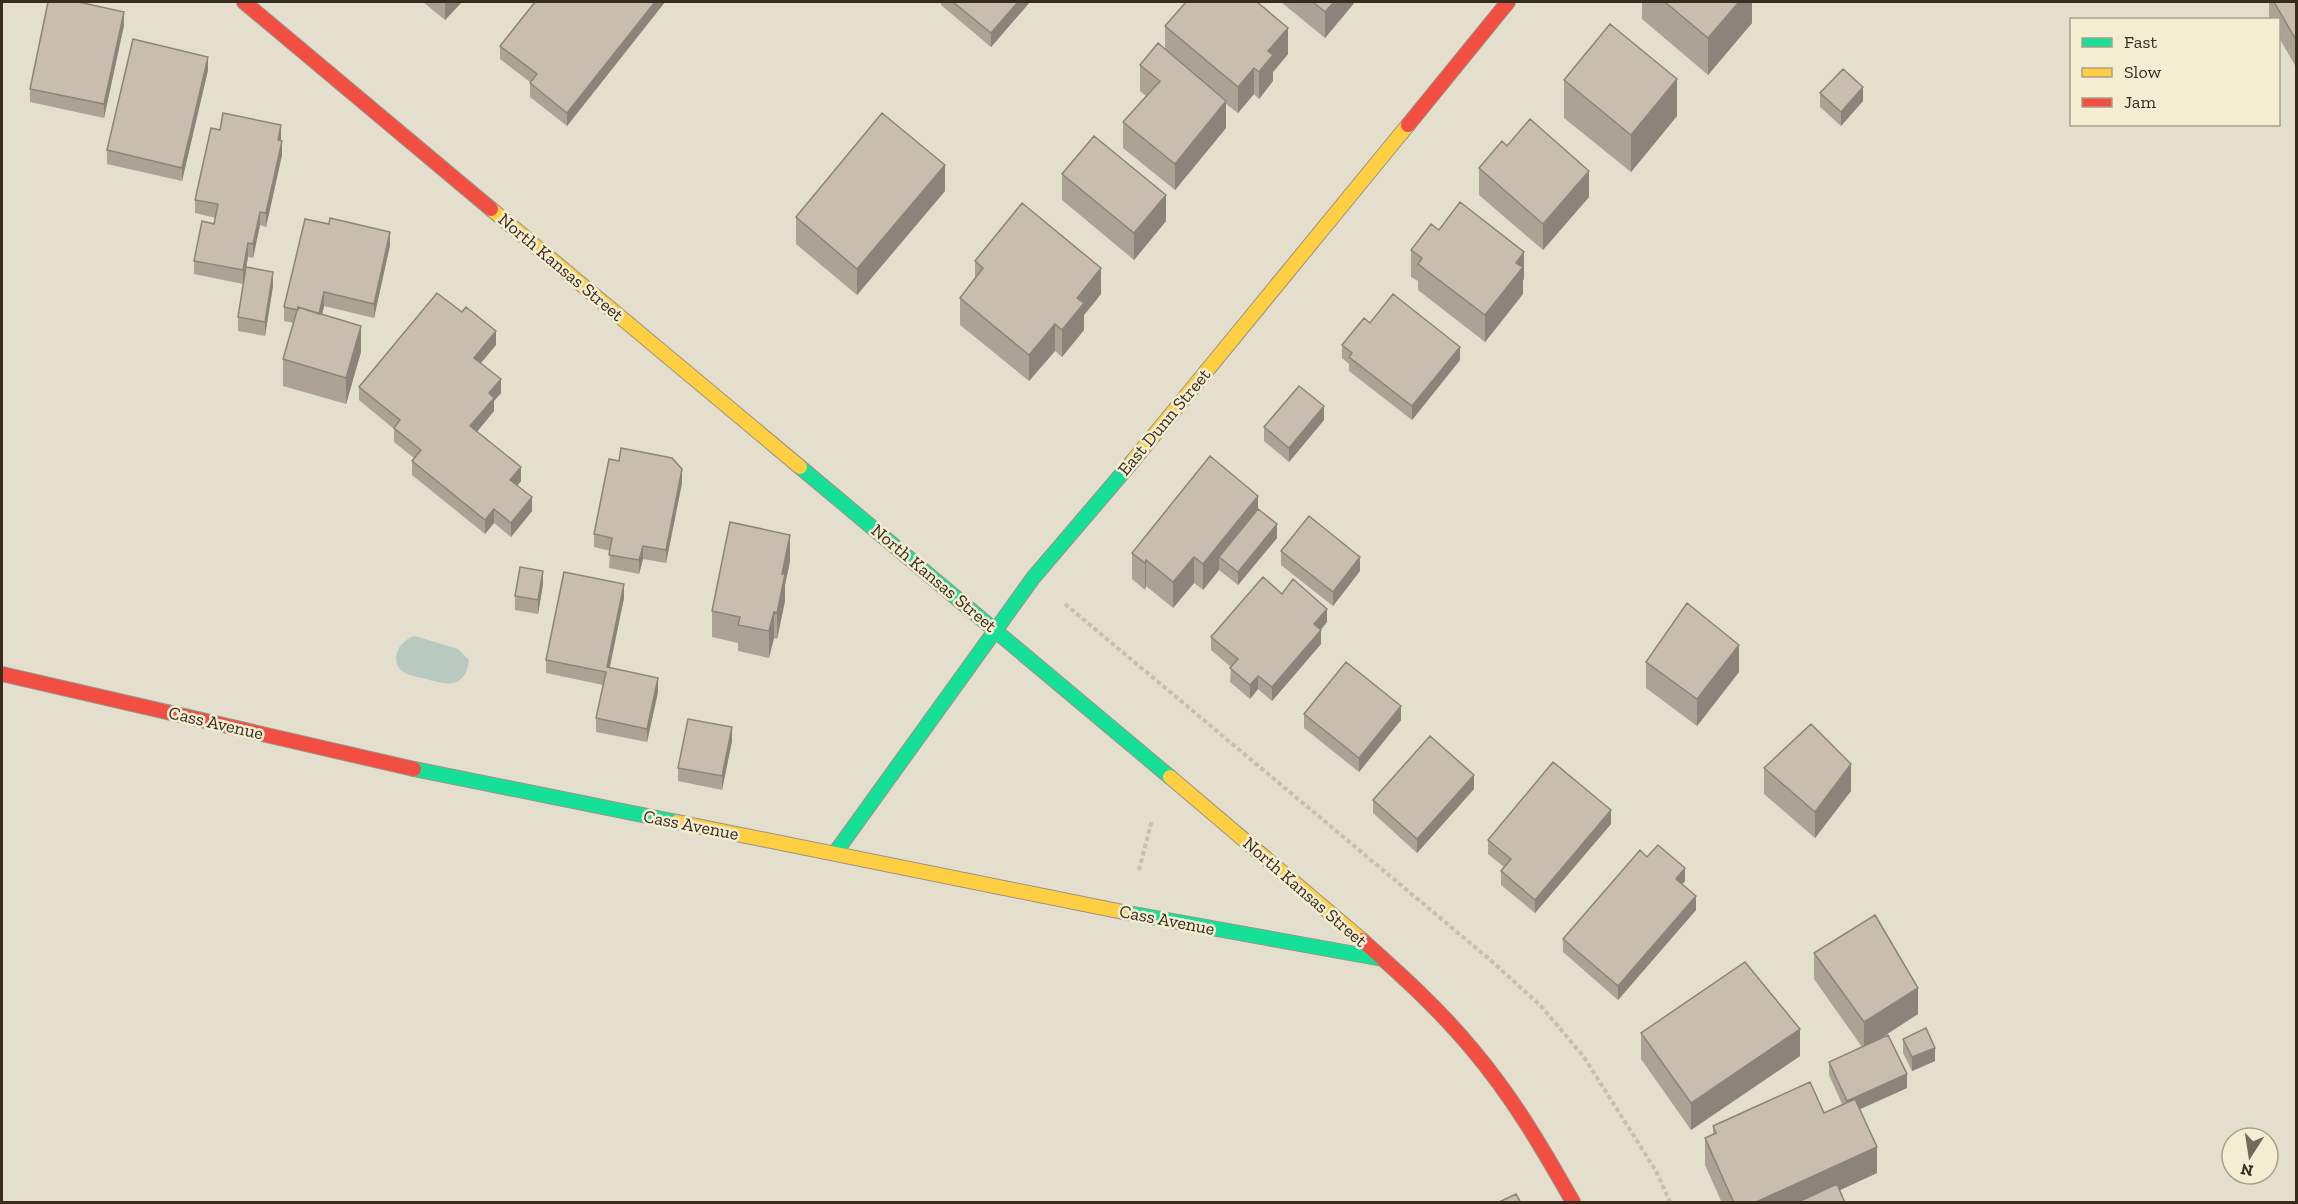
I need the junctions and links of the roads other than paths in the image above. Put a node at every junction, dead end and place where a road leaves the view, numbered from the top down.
1 (244, 2) edge
2 (1508, 2) edge
3 (996, 630) junction
4 (2, 674) edge
5 (835, 853) junction
6 (1383, 959) junction
7 (1573, 1203) edge

1 - 3 street, North Kansas Street
2 - 3 street, East Dunn Street
3 - 5 street, East Dunn Street
3 - 6 street, North Kansas Street
4 - 5 street, Cass Avenue
5 - 6 street, Cass Avenue
6 - 7 street, North Kansas Street

